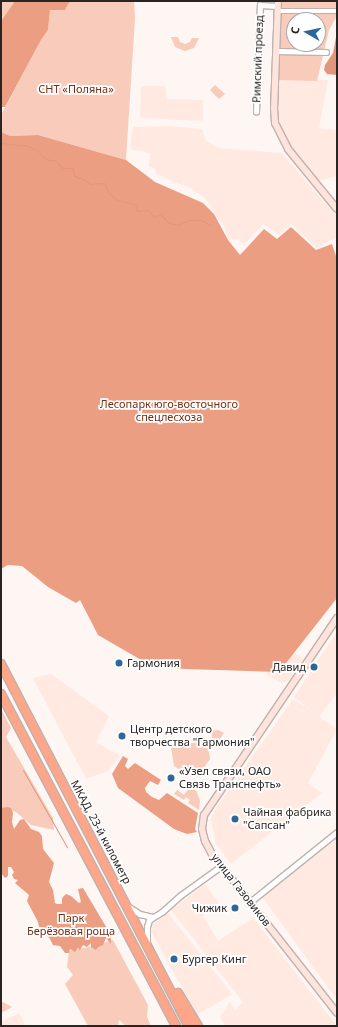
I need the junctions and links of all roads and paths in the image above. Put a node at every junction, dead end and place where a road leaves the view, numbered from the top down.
1 (260, 3) edge
2 (277, 6) edge
3 (337, 11) edge
4 (276, 51) junction
5 (286, 51) edge
6 (256, 112) dead end
7 (337, 208) edge
8 (337, 618) edge
9 (1, 664) edge
10 (1, 694) edge
11 (337, 832) edge
12 (221, 866) junction
13 (250, 902) junction
14 (127, 906) junction
15 (153, 917) junction
16 (148, 945) junction
17 (155, 959) junction
18 (337, 1014) edge
19 (173, 1022) edge
20 (189, 1026) edge
21 (198, 1026) edge

1 - 2 street, Римский проезд
1 - 6 street, Римский проезд
2 - 3 street, Римский проезд
2 - 4 street
4 - 5 street
4 - 7 street
8 - 12 street, улица Газовиков
9 - 14 highway, МКАД, 23-й километр
10 - 19 highway
11 - 13 street
12 - 13 street, улица Газовиков
12 - 15 street
13 - 18 street, улица Газовиков
14 - 15 street
14 - 16 highway, МКАД, 23-й километр
15 - 16 street
16 - 17 highway, МКАД, 23-й километр
17 - 20 highway, МКАД, 23-й километр
17 - 21 highway

